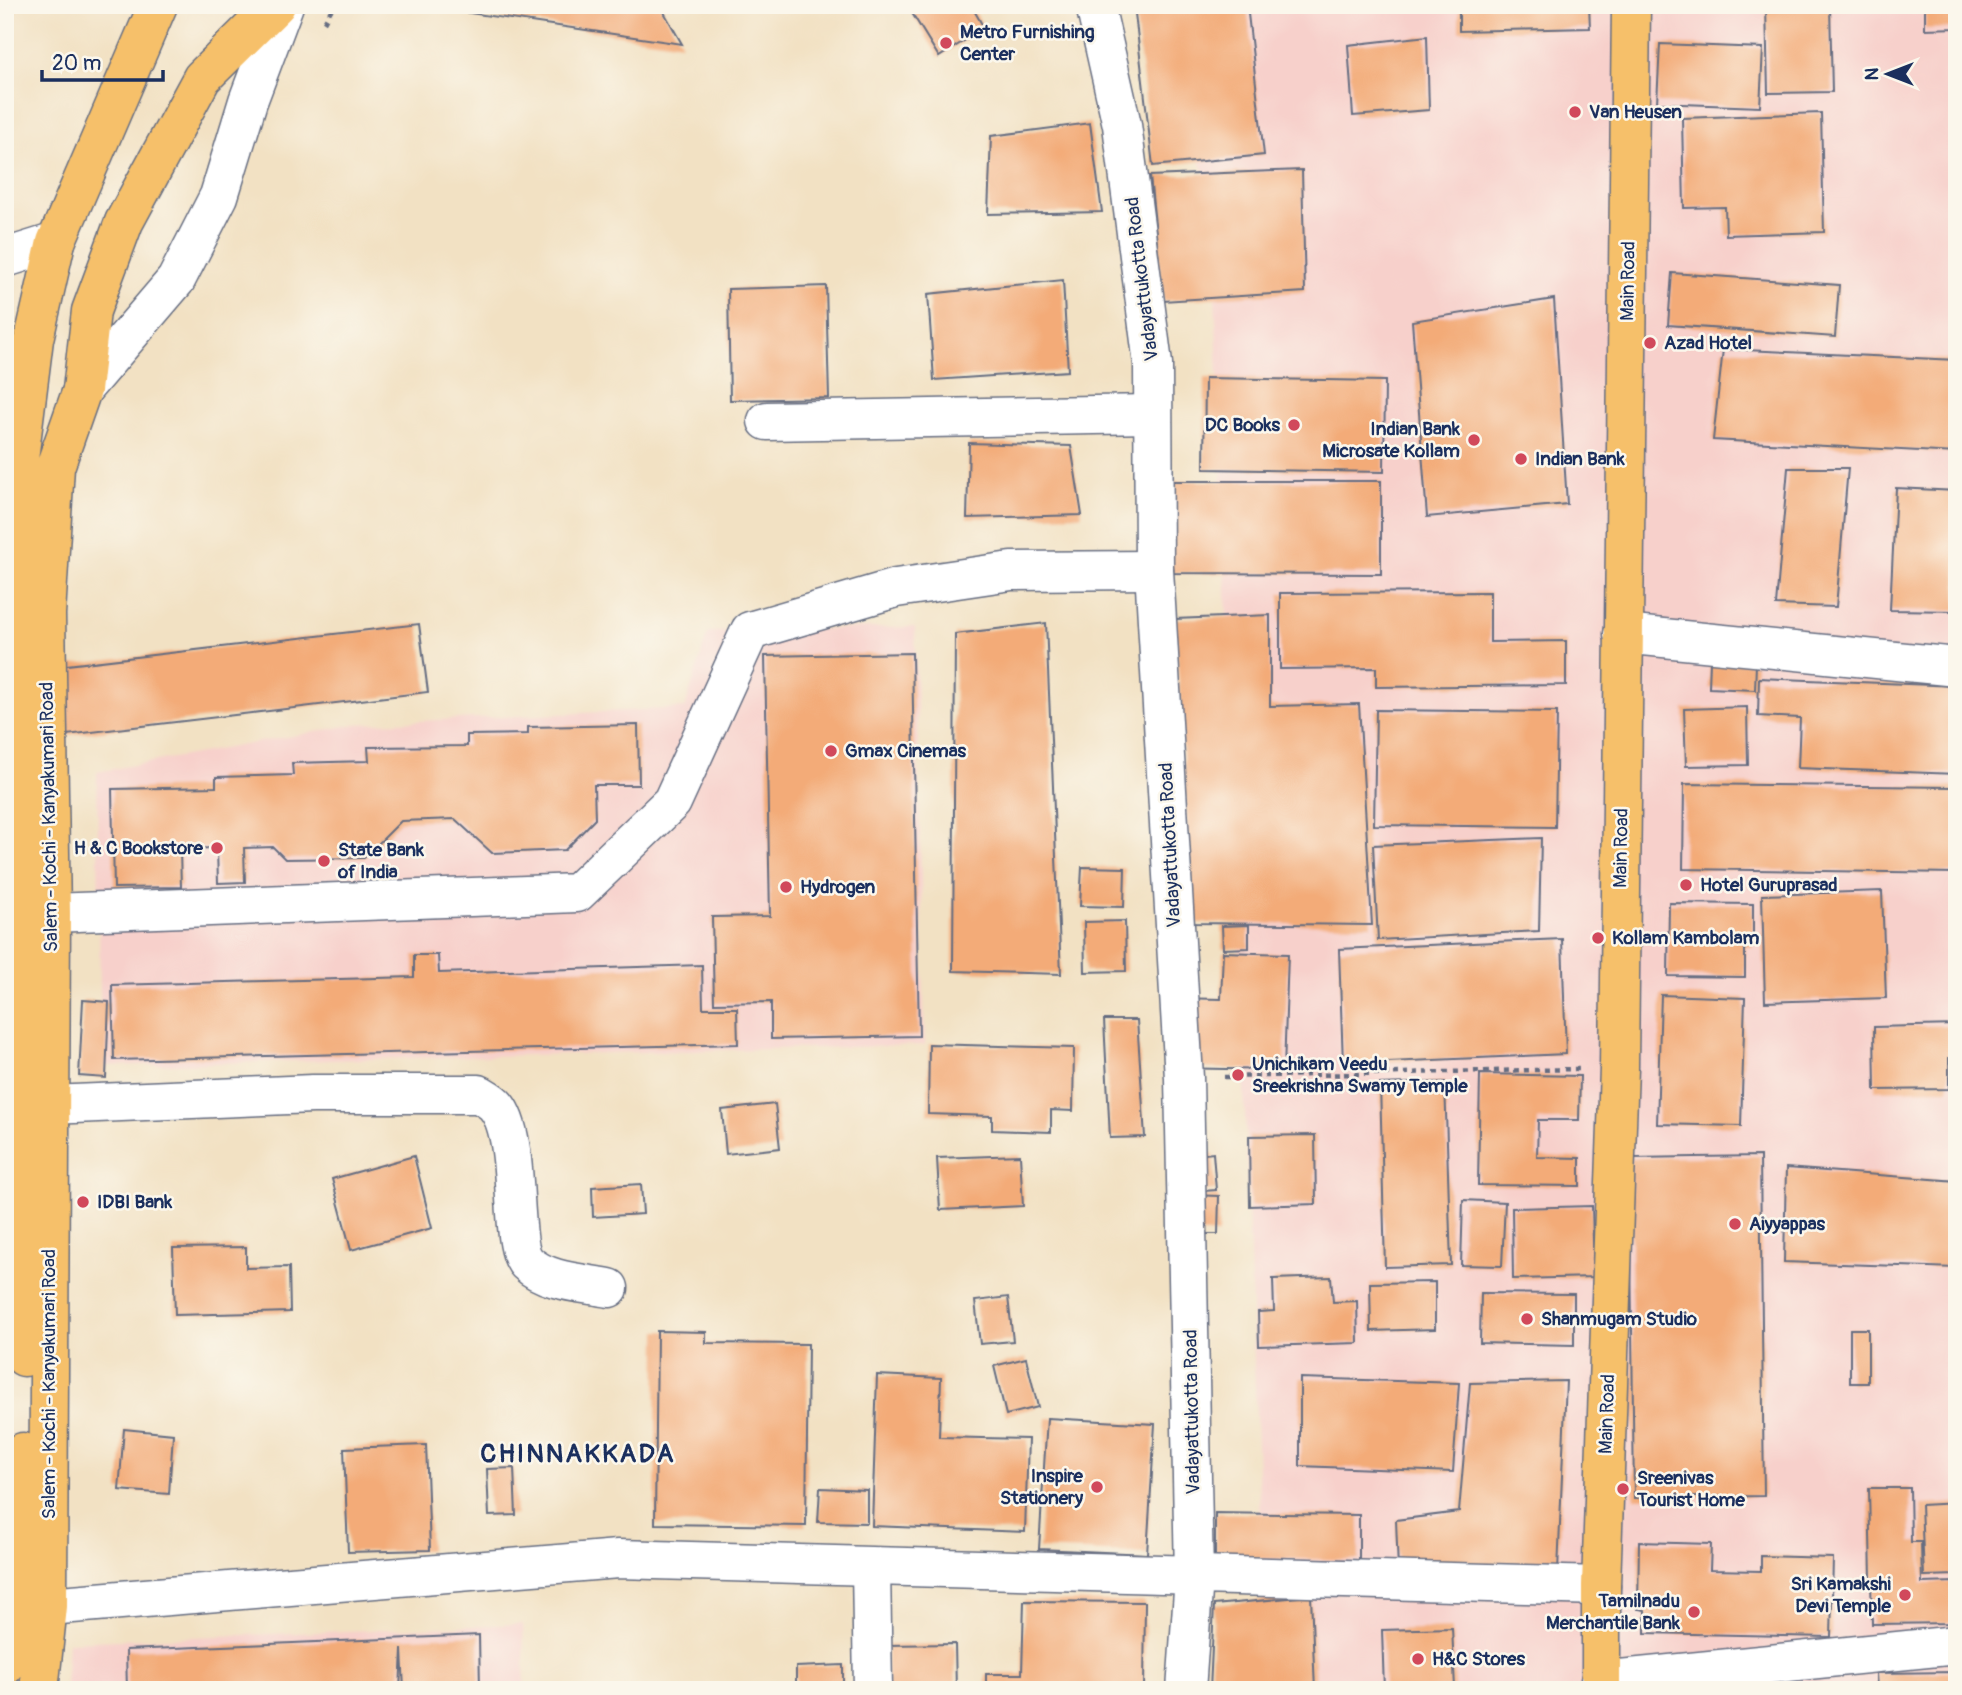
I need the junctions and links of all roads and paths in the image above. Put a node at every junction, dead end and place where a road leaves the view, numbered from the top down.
1 (158, 5) edge
2 (276, 5) edge
3 (284, 5) edge
4 (1095, 5) edge
5 (1631, 5) edge
6 (56, 243) junction
7 (5, 258) edge
8 (82, 390) junction
9 (1152, 414) junction
10 (767, 421) dead end
11 (1154, 570) junction
12 (1623, 634) junction
13 (1957, 667) edge
14 (51, 913) junction
15 (1619, 1068) junction
16 (1184, 1078) junction
17 (50, 1105) junction
18 (609, 1288) dead end
19 (872, 1567) junction
20 (1194, 1577) junction
21 (1601, 1586) junction
22 (48, 1606) junction
23 (1957, 1645) edge
24 (5, 1666) edge
25 (1601, 1685) edge
26 (38, 1690) edge
27 (873, 1690) edge
28 (1186, 1690) edge

1 - 6 main road, Salem - Kochi - Kanyakumari Road
2 - 8 main road, Salem - Kochi - Kanyakumari Road
3 - 8 street
4 - 9 street, Vadayattukotta Road
5 - 12 main road, Main Road
6 - 7 street
6 - 24 main road, Salem - Kochi - Kanyakumari Road
8 - 14 main road, Salem - Kochi - Kanyakumari Road
9 - 10 street
9 - 11 street, Vadayattukotta Road
11 - 14 street
11 - 16 street, Vadayattukotta Road
12 - 13 street
12 - 15 main road, Main Road
14 - 17 main road, Salem - Kochi - Kanyakumari Road
15 - 16 path
15 - 21 main road, Main Road
16 - 20 street, Vadayattukotta Road
17 - 18 street
17 - 22 main road, Salem - Kochi - Kanyakumari Road
19 - 20 street
19 - 22 street
19 - 27 street
20 - 21 street
20 - 28 street, Vadayattukotta Road
21 - 25 main road, Main Road
22 - 26 main road, Salem - Kochi - Kanyakumari Road
23 - 25 street

